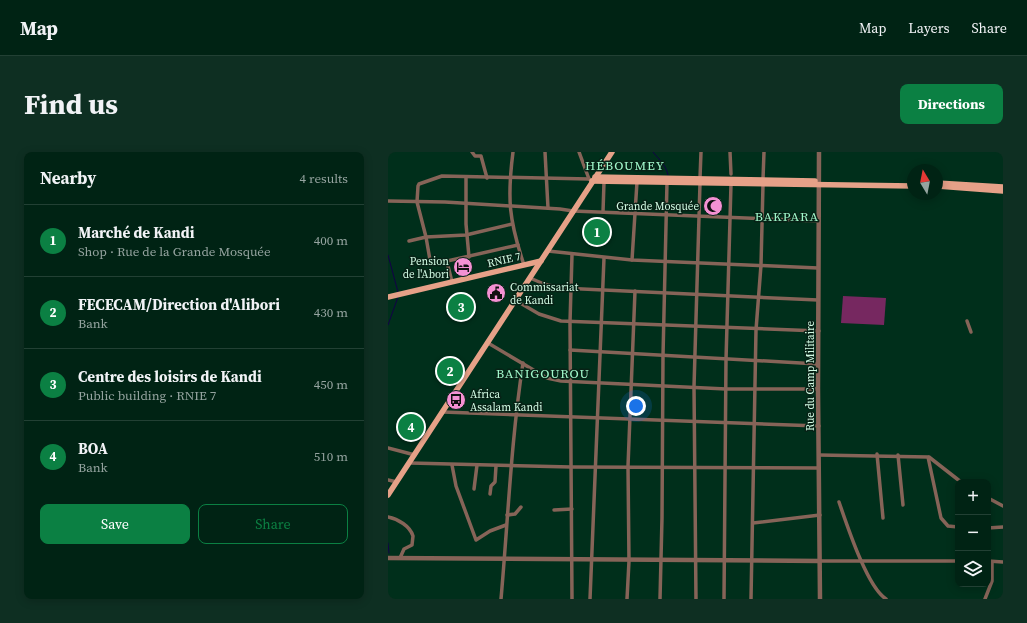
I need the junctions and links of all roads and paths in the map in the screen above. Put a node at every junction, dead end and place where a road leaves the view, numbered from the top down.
1 (472, 152) edge
2 (513, 152) edge
3 (545, 152) edge
4 (580, 152) edge
5 (612, 152) edge
6 (701, 152) edge
7 (730, 152) edge
8 (764, 152) edge
9 (819, 152) edge
10 (731, 174) dead end
11 (466, 178) junction
12 (487, 178) junction
13 (509, 178) junction
14 (547, 179) junction
15 (592, 179) junction
16 (700, 181) junction
17 (604, 182) junction
18 (637, 182) junction
19 (667, 182) junction
20 (763, 182) junction
21 (907, 182) edge
22 (943, 182) edge
23 (820, 183) junction
24 (730, 184) junction
25 (907, 186) edge
26 (943, 186) edge
27 (1003, 187) edge
28 (1003, 191) edge
29 (388, 201) edge
30 (417, 202) junction
31 (466, 204) junction
32 (509, 207) junction
33 (548, 208) junction
34 (573, 212) junction
35 (603, 212) junction
36 (635, 214) junction
37 (667, 214) junction
38 (699, 216) junction
39 (730, 217) junction
40 (762, 218) junction
41 (819, 221) junction
42 (512, 224) junction
43 (466, 235) junction
44 (426, 237) junction
45 (409, 240) dead end
46 (518, 245) junction
47 (548, 251) junction
48 (572, 255) junction
49 (469, 257) junction
50 (604, 258) junction
51 (632, 260) junction
52 (541, 261) junction
53 (447, 262) junction
54 (666, 262) junction
55 (697, 264) junction
56 (728, 264) junction
57 (524, 265) junction
58 (761, 266) junction
59 (818, 268) junction
60 (530, 278) junction
61 (452, 282) junction
62 (572, 288) junction
63 (603, 288) junction
64 (635, 291) junction
65 (664, 292) junction
66 (696, 294) junction
67 (727, 295) junction
68 (388, 297) edge
69 (758, 297) junction
70 (515, 300) junction
71 (818, 300) junction
72 (967, 321) dead end
73 (570, 322) junction
74 (602, 323) junction
75 (633, 324) junction
76 (664, 325) junction
77 (696, 326) junction
78 (726, 329) junction
79 (756, 330) junction
80 (819, 331) junction
81 (970, 332) dead end
82 (488, 343) junction
83 (570, 350) junction
84 (600, 352) junction
85 (632, 354) junction
86 (663, 356) junction
87 (695, 358) junction
88 (726, 360) junction
89 (756, 361) junction
90 (522, 363) junction
91 (818, 364) junction
92 (570, 382) junction
93 (599, 384) junction
94 (632, 386) junction
95 (664, 386) junction
96 (694, 388) junction
97 (726, 389) junction
98 (818, 389) junction
99 (756, 390) junction
100 (443, 412) junction
101 (515, 415) junction
102 (571, 417) junction
103 (597, 419) junction
104 (631, 420) junction
105 (663, 421) junction
106 (694, 422) junction
107 (725, 422) junction
108 (755, 423) junction
109 (819, 426) junction
110 (388, 448) edge
111 (819, 454) junction
112 (877, 454) junction
113 (415, 455) junction
114 (898, 455) junction
115 (928, 457) junction
116 (410, 463) junction
117 (452, 465) junction
118 (477, 465) junction
119 (496, 466) junction
120 (510, 466) junction
121 (628, 466) junction
122 (571, 467) junction
123 (594, 467) junction
124 (662, 467) junction
125 (694, 467) junction
126 (726, 468) junction
127 (819, 468) junction
128 (753, 469) junction
129 (957, 479) edge
130 (388, 480) edge
131 (397, 482) junction
132 (474, 489) dead end
133 (490, 494) dead end
134 (388, 495) edge
135 (991, 500) edge
136 (839, 502) dead end
137 (903, 505) dead end
138 (1003, 506) edge
139 (522, 507) dead end
140 (572, 509) junction
141 (554, 510) dead end
142 (507, 515) junction
143 (820, 515) junction
144 (388, 517) edge
145 (883, 518) dead end
146 (753, 523) junction
147 (506, 525) junction
148 (955, 527) edge
149 (1003, 527) edge
150 (991, 528) edge
151 (388, 558) edge
152 (400, 558) junction
153 (505, 559) junction
154 (573, 560) junction
155 (592, 560) junction
156 (629, 561) junction
157 (661, 561) junction
158 (695, 561) junction
159 (725, 561) junction
160 (752, 561) junction
161 (820, 561) junction
162 (862, 561) junction
163 (955, 561) edge
164 (991, 562) edge
165 (1003, 562) edge
166 (991, 571) edge
167 (991, 583) edge
168 (989, 587) edge
169 (501, 599) edge
170 (572, 599) edge
171 (590, 599) edge
172 (627, 599) edge
173 (660, 599) edge
174 (696, 599) edge
175 (724, 599) edge
176 (751, 599) edge
177 (820, 599) edge
178 (886, 599) edge
179 (985, 599) edge

1 - 12 street
2 - 13 street
3 - 14 street
4 - 15 street
5 - 15 main road
6 - 16 street
7 - 10 street
8 - 20 street
9 - 23 street, Rue du Camp Militaire
11 - 12 street
11 - 30 street
11 - 31 street
12 - 13 street
13 - 14 street
13 - 32 street
14 - 15 street
14 - 33 street
15 - 16 main road
15 - 17 main road
15 - 34 main road
16 - 19 main road
16 - 20 main road
16 - 24 main road
16 - 38 street
17 - 18 main road
17 - 35 street
18 - 19 main road
18 - 36 street
19 - 37 street
20 - 23 main road
20 - 24 main road
20 - 40 street
21 - 23 main road
22 - 27 main road
23 - 25 main road
23 - 41 street, Rue du Camp Militaire
24 - 39 street
26 - 28 main road
29 - 30 street
30 - 31 street
30 - 44 street
31 - 32 street
31 - 43 street
32 - 33 street
32 - 42 street
33 - 34 street
34 - 35 street
34 - 47 main road
35 - 36 street
36 - 37 street
36 - 51 street
37 - 38 street
37 - 54 street
38 - 39 street
38 - 55 street
39 - 40 street
39 - 56 street
40 - 41 street
40 - 58 street
41 - 59 street, Rue du Camp Militaire
42 - 43 street
42 - 46 street
43 - 44 street
43 - 49 street
44 - 45 street
44 - 53 street
46 - 49 street
46 - 57 street
47 - 48 street
47 - 52 main road
48 - 50 street
48 - 62 street
49 - 53 street
50 - 51 street
50 - 63 street
51 - 54 street
52 - 57 main road, RNIE 7 / RNIE 7
52 - 60 main road
53 - 61 street
54 - 55 street
54 - 65 street
55 - 56 street
55 - 66 street
56 - 58 street
56 - 67 street
57 - 61 main road, RNIE 7 / RNIE 7
58 - 59 street
58 - 69 street
59 - 71 street, Rue du Camp Militaire
60 - 62 street
60 - 70 main road
61 - 68 main road, RNIE 7 / RNIE 7
62 - 63 street
62 - 73 street
63 - 64 street
63 - 74 street
64 - 65 street
64 - 75 street
65 - 66 street
65 - 76 street
66 - 67 street
66 - 77 street
67 - 69 street
67 - 78 street
69 - 71 street
69 - 79 street
70 - 73 street
70 - 82 main road
71 - 80 street, Rue du Camp Militaire
72 - 81 street
73 - 74 street
73 - 83 street
74 - 75 street
74 - 84 street
75 - 76 street
75 - 85 street
76 - 77 street
76 - 86 street
77 - 78 street
77 - 87 street
78 - 79 street
78 - 88 street
79 - 80 street
79 - 89 street
80 - 91 street, Rue du Camp Militaire
82 - 90 street
82 - 100 main road
83 - 84 street
83 - 92 street
84 - 85 street
84 - 93 street
85 - 86 street
85 - 94 street
86 - 87 street
86 - 95 street
87 - 88 street
87 - 96 street
88 - 89 street
88 - 97 street
89 - 91 street
89 - 99 street
90 - 92 street
90 - 101 street
91 - 98 street, Rue du Camp Militaire
92 - 93 street
92 - 102 street
93 - 94 street
93 - 103 street
94 - 95 street
94 - 104 street
95 - 96 street
95 - 105 street
96 - 97 street
96 - 106 street
97 - 99 street
97 - 107 street
98 - 99 street
98 - 109 street, Rue du Camp Militaire
99 - 108 street
100 - 101 street
100 - 113 main road
101 - 102 street
101 - 120 street
102 - 103 street
102 - 122 street
103 - 104 street
103 - 123 street
104 - 105 street
104 - 121 street
105 - 106 street
105 - 124 street
106 - 107 street
106 - 125 street
107 - 108 street
107 - 126 street
108 - 109 street
108 - 128 street
109 - 111 street, Rue du Camp Militaire
110 - 113 street
111 - 112 street
111 - 127 street, Rue du Camp Militaire
112 - 114 street
112 - 145 street
113 - 116 main road
114 - 115 street
114 - 137 street
115 - 129 street
115 - 148 street
116 - 117 street
116 - 131 main road
117 - 118 street
117 - 147 street
118 - 119 street
118 - 132 street
119 - 120 street
119 - 133 street
120 - 122 street
120 - 142 street
121 - 123 street
121 - 124 street
121 - 156 street
122 - 123 street
122 - 140 street
123 - 155 street
124 - 125 street
124 - 157 street
125 - 126 street
125 - 158 street
126 - 128 street
126 - 159 street
127 - 128 street
127 - 143 street, Rue du Camp Militaire
128 - 146 street
130 - 131 street
131 - 134 main road
135 - 138 street
136 - 162 street
139 - 142 street
140 - 141 street
140 - 154 street
142 - 147 street
143 - 146 street
143 - 161 street, Rue du Camp Militaire
144 - 152 street
146 - 160 street
147 - 153 street
149 - 150 street
151 - 152 street
152 - 153 street
153 - 154 street
153 - 169 street
154 - 155 street
154 - 170 street
155 - 156 street
155 - 171 street
156 - 157 street
156 - 172 street
157 - 158 street
157 - 173 street
158 - 159 street
158 - 174 street
159 - 160 street
159 - 175 street
160 - 161 street
160 - 176 street
161 - 162 street
161 - 177 street, Rue du Camp Militaire
162 - 163 street
162 - 178 street
164 - 165 street
166 - 167 street
168 - 179 street

